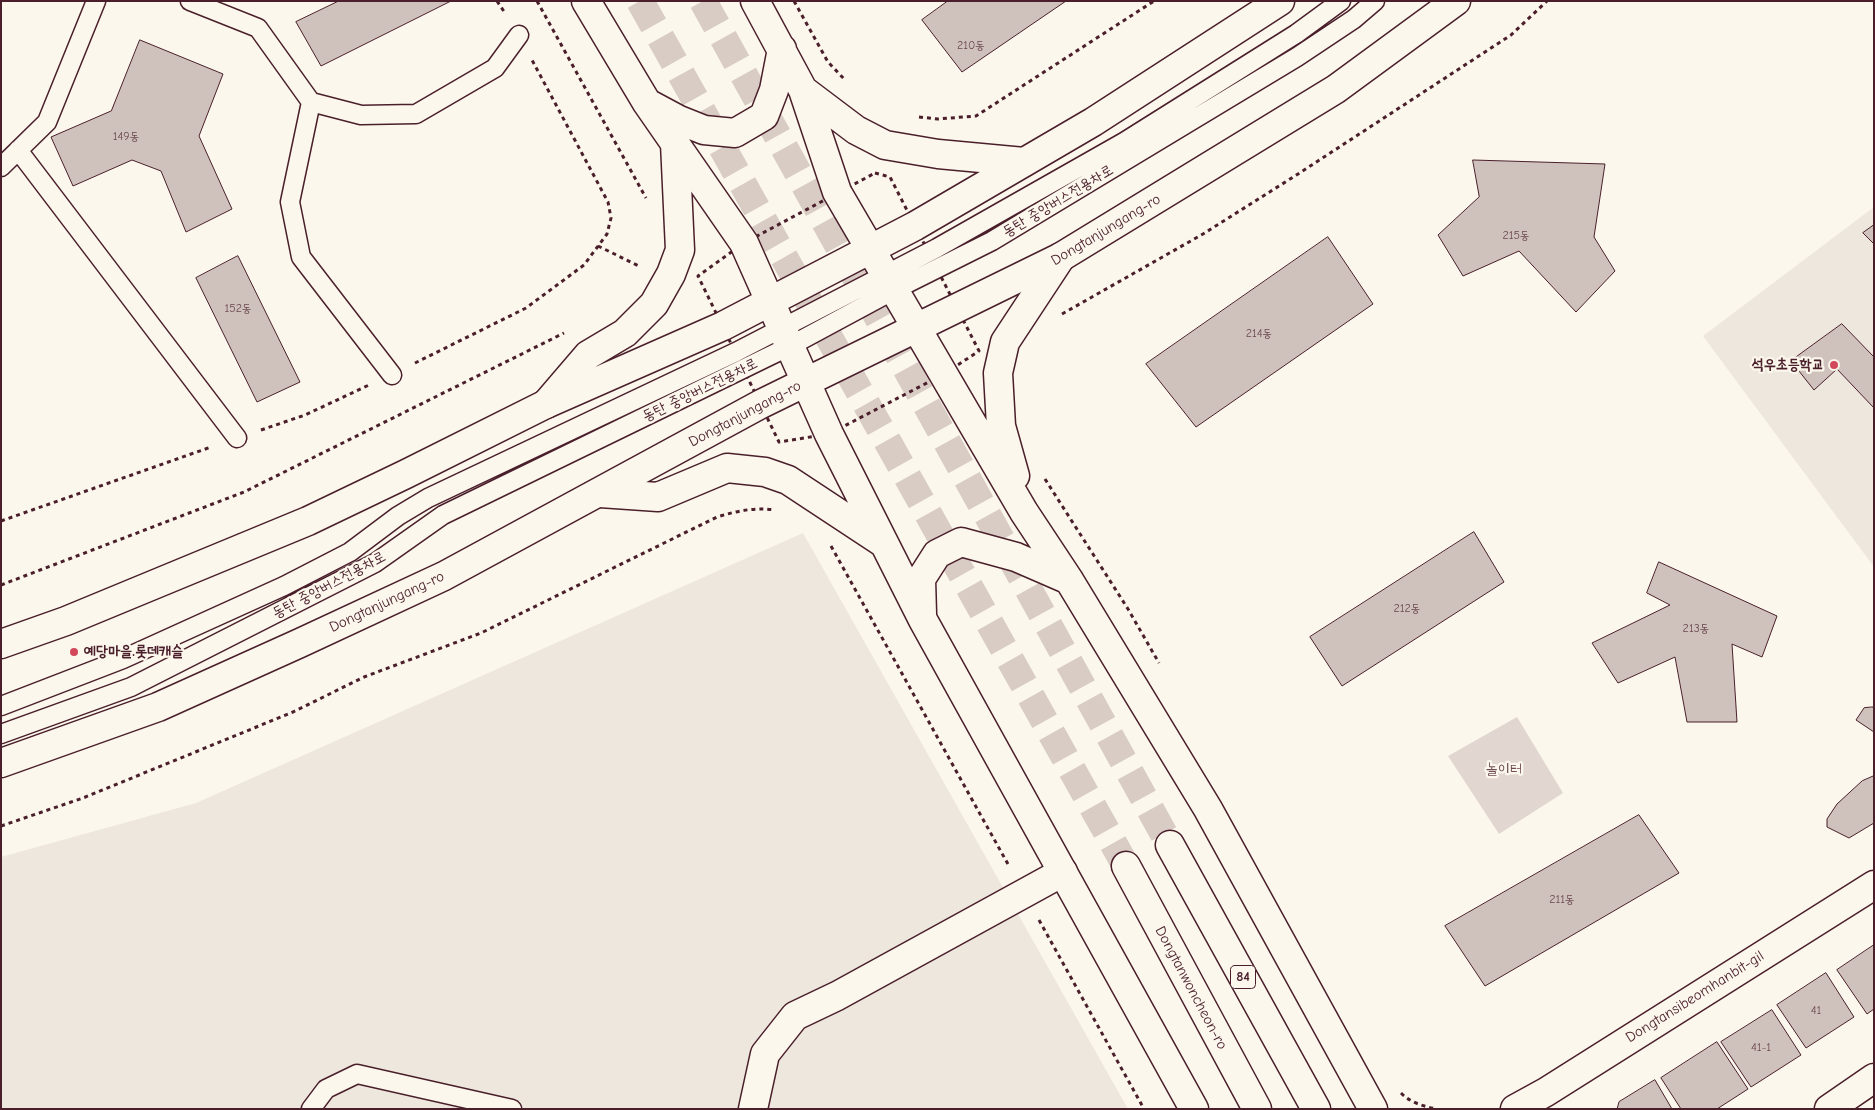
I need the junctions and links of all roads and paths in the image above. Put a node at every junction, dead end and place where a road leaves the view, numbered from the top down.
1 (96, 1) edge
2 (190, 1) edge
3 (537, 1) edge
4 (586, 1) edge
5 (755, 1) edge
6 (794, 1) edge
7 (1154, 1) edge
8 (1280, 1) edge
9 (1341, 1) edge
10 (1375, 1) edge
11 (1456, 1) edge
12 (1547, 1) edge
13 (519, 35) dead end
14 (782, 49) junction
15 (852, 88) dead end
16 (803, 90) junction
17 (311, 102) junction
18 (647, 102) junction
19 (913, 116) dead end
20 (675, 143) junction
21 (18, 150) junction
22 (1024, 162) junction
23 (1, 167) edge
24 (650, 206) dead end
25 (598, 246) dead end
26 (870, 248) junction
27 (1061, 257) junction
28 (642, 268) dead end
29 (890, 282) junction
30 (770, 302) junction
31 (1056, 321) dead end
32 (917, 328) junction
33 (570, 330) dead end
34 (786, 337) junction
35 (392, 375) dead end
36 (806, 382) junction
37 (546, 404) junction
38 (237, 438) dead end
39 (1044, 477) dead end
40 (600, 493) junction
41 (777, 510) dead end
42 (1024, 512) junction
43 (883, 542) junction
44 (829, 543) dead end
45 (1069, 580) junction
46 (1, 585) edge
47 (923, 620) junction
48 (1, 644) edge
49 (1162, 670) dead end
50 (1, 706) edge
51 (1, 734) edge
52 (1, 763) edge
53 (985, 822) dead end
54 (1, 826) edge
55 (1170, 845) tunnel mouth
56 (1126, 866) tunnel mouth
57 (1063, 872) junction
58 (1874, 885) edge
59 (1058, 954) dead end
60 (1874, 1078) edge
61 (1394, 1087) dead end
62 (1551, 1100) edge
63 (1844, 1105) edge
64 (1373, 1106) edge
65 (311, 1109) edge
66 (512, 1109) edge
67 (753, 1109) edge
68 (1144, 1109) edge
69 (1194, 1109) edge
70 (1257, 1109) edge
71 (1316, 1109) edge
72 (1436, 1109) edge
73 (1515, 1109) edge

1 - 21 lane
2 - 17 lane
3 - 24 path
4 - 18 main road
5 - 14 main road
6 - 15 path
7 - 19 path
8 - 22 main road
9 - 29 lane, 동탄 중앙버스전용차로
10 - 29 lane, 동탄 중앙버스전용차로
11 - 27 main road, Dongtanjungang-ro
12 - 31 path
13 - 17 lane
14 - 16 main road
14 - 18 main road
16 - 22 main road
16 - 26 main road
17 - 35 lane
18 - 20 main road
20 - 30 main road
20 - 37 main road
21 - 23 lane
21 - 38 lane
22 - 26 main road
25 - 28 path
26 - 29 main road
26 - 30 main road
27 - 32 main road, Dongtanjungang-ro
27 - 42 main road
29 - 32 main road
29 - 34 lane, 동탄 중앙버스전용차로
30 - 34 main road
30 - 37 main road
32 - 36 main road, Dongtanjungang-ro
32 - 42 main road
33 - 46 path
34 - 36 main road
34 - 50 lane, 동탄 중앙버스전용차로
34 - 51 lane, 동탄 중앙버스전용차로
36 - 40 main road, Dongtanjungang-ro
36 - 43 main road
37 - 48 main road
39 - 49 path
40 - 43 main road
40 - 52 main road, Dongtanjungang-ro
41 - 54 path
42 - 45 main road
43 - 47 main road
44 - 53 path
45 - 47 main road
45 - 64 main road
47 - 57 main road
55 - 71 main road, 84
56 - 70 main road, Dongtanwoncheon-ro
57 - 67 main road
57 - 69 main road
58 - 62 main road, Dongtansibeomhanbit-gil
59 - 68 path
60 - 63 main road
61 - 72 path
62 - 73 main road, Dongtansibeomhanbit-gil
65 - 66 lane

